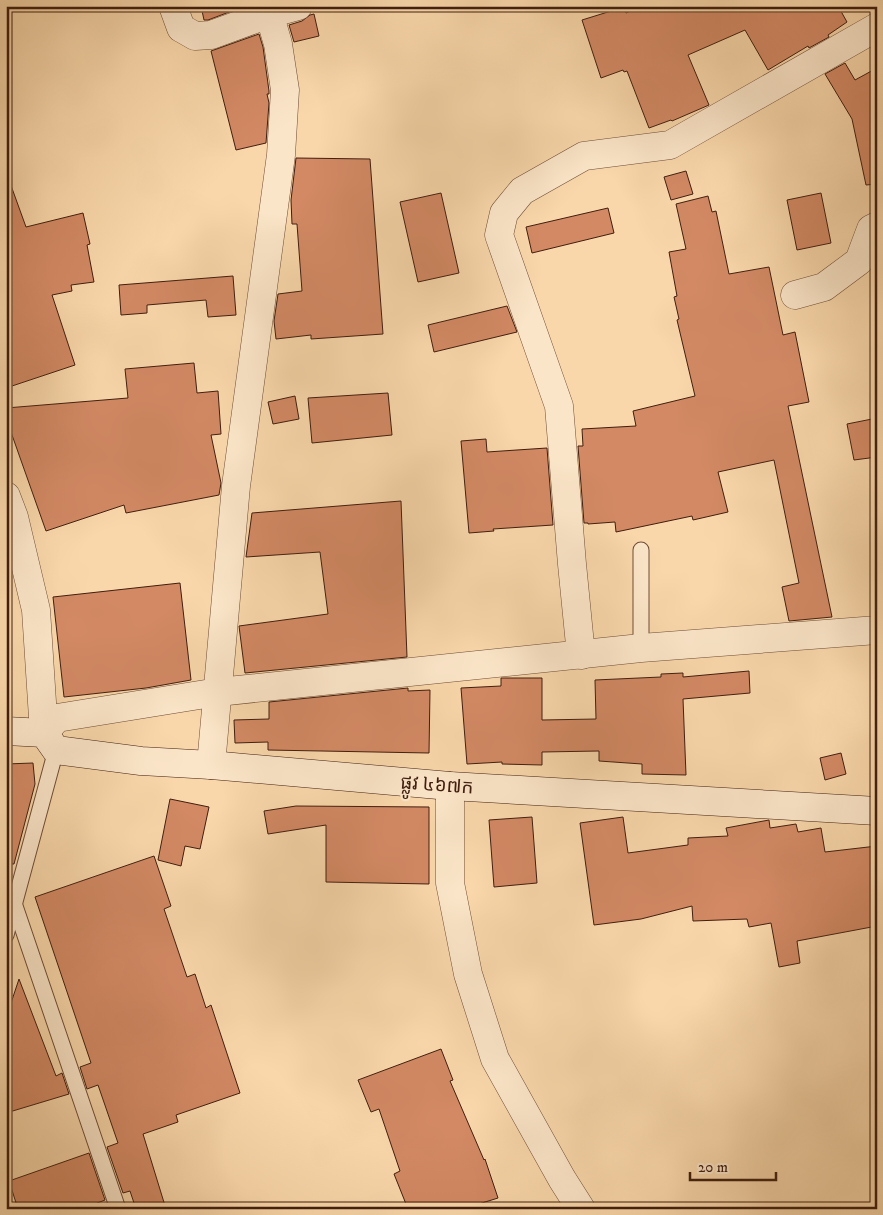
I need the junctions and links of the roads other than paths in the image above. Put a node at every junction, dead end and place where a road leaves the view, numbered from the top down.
1 (173, 6) edge
2 (298, 6) edge
3 (268, 10) edge
4 (877, 27) edge
5 (877, 226) edge
6 (795, 296) dead end
7 (6, 496) edge
8 (641, 550) dead end
9 (877, 630) edge
10 (641, 648) junction
11 (581, 655) junction
12 (218, 692) junction
13 (6, 731) edge
14 (50, 741) junction
15 (212, 765) junction
16 (450, 786) junction
17 (877, 811) edge
18 (15, 906) junction
19 (6, 935) edge
20 (118, 1209) edge
21 (582, 1209) edge

1 - 3 street
2 - 3 street
3 - 12 street
4 - 11 street
5 - 6 street
7 - 14 street
8 - 10 lane
9 - 10 street
10 - 11 street
11 - 12 street
12 - 14 street
12 - 15 street
13 - 14 street, ផ្លូវ ៤៦៧ក
14 - 15 street, ផ្លូវ ៤៦៧ក
14 - 18 lane
15 - 16 street, ផ្លូវ ៤៦៧ក
16 - 17 street, ផ្លូវ ៤៦៧ក
16 - 21 street
18 - 19 lane
18 - 20 lane

